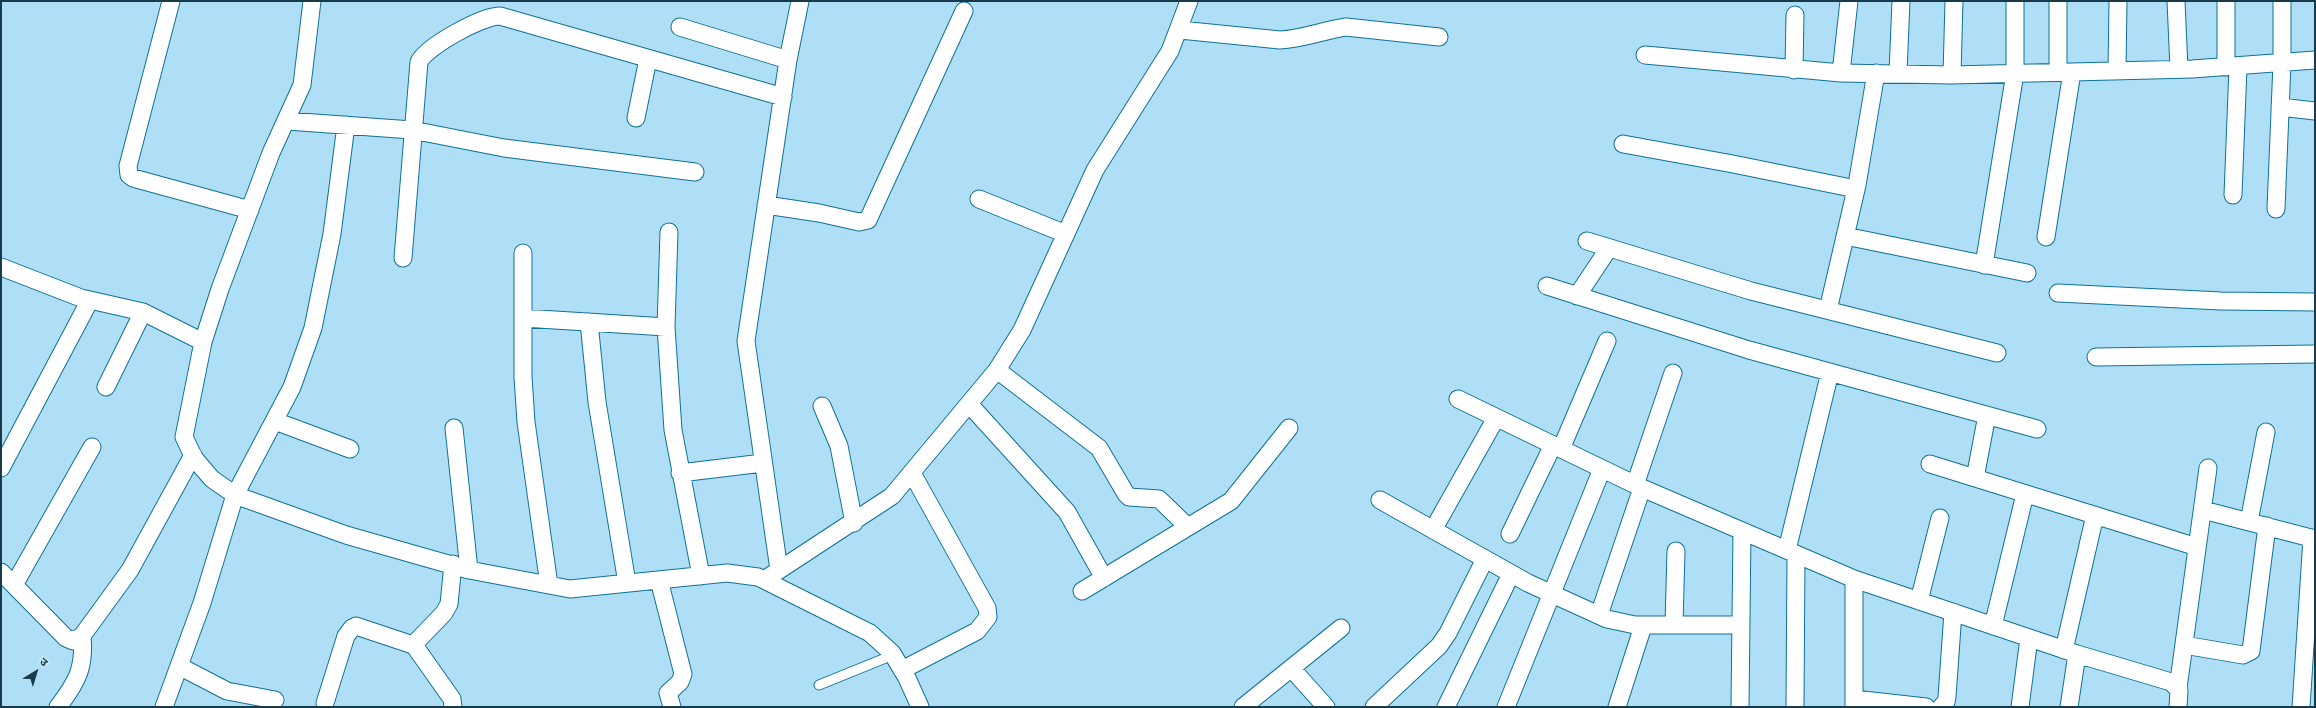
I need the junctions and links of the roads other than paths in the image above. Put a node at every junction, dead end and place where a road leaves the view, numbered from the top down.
1 (171, 1) edge
2 (312, 1) edge
3 (799, 1) edge
4 (1189, 1) edge
5 (1849, 1) edge
6 (1901, 1) edge
7 (1954, 1) edge
8 (2015, 1) edge
9 (2058, 1) edge
10 (2118, 1) edge
11 (2176, 1) edge
12 (2226, 1) edge
13 (2282, 1) edge
14 (964, 11) dead end
15 (1795, 15) dead end
16 (680, 27) dead end
17 (1180, 30) junction
18 (1439, 37) dead end
19 (1645, 55) dead end
20 (648, 59) junction
21 (788, 60) junction
22 (2315, 60) edge
23 (2282, 63) junction
24 (2232, 67) junction
25 (2179, 69) junction
26 (1794, 70) junction
27 (2117, 71) junction
28 (2065, 72) junction
29 (1841, 73) junction
30 (1898, 73) junction
31 (2015, 73) junction
32 (1876, 74) junction
33 (1952, 75) junction
34 (783, 98) junction
35 (2280, 107) junction
36 (2315, 111) edge
37 (636, 118) dead end
38 (287, 121) junction
39 (346, 125) junction
40 (412, 130) junction
41 (1623, 144) dead end
42 (695, 172) dead end
43 (1856, 189) junction
44 (2233, 195) dead end
45 (979, 199) dead end
46 (766, 205) junction
47 (2276, 209) dead end
48 (250, 210) junction
49 (669, 232) dead end
50 (1066, 234) junction
51 (1845, 236) junction
52 (2046, 237) dead end
53 (1587, 241) dead end
54 (1609, 248) junction
55 (523, 253) dead end
56 (403, 258) dead end
57 (1984, 265) junction
58 (1, 267) edge
59 (2027, 273) dead end
60 (1547, 286) dead end
61 (2058, 293) dead end
62 (1577, 296) junction
63 (90, 300) junction
64 (2315, 302) edge
65 (1828, 310) junction
66 (143, 312) junction
67 (523, 318) junction
68 (589, 322) junction
69 (666, 327) junction
70 (1607, 341) dead end
71 (203, 342) junction
72 (1997, 353) dead end
73 (2315, 354) edge
74 (2096, 357) dead end
75 (997, 370) junction
76 (1830, 372) junction
77 (1673, 373) dead end
78 (106, 387) dead end
79 (1458, 399) dead end
80 (969, 404) junction
81 (822, 406) dead end
82 (1987, 415) junction
83 (1496, 418) junction
84 (275, 421) junction
85 (454, 428) dead end
86 (1289, 428) dead end
87 (2037, 429) dead end
88 (2266, 432) dead end
89 (92, 447) dead end
90 (1557, 447) junction
91 (350, 449) dead end
92 (193, 456) junction
93 (763, 463) junction
94 (1930, 464) dead end
95 (1, 468) edge
96 (2208, 468) dead end
97 (1602, 469) junction
98 (680, 473) junction
99 (912, 473) junction
100 (1975, 478) junction
101 (1639, 486) junction
102 (2025, 494) junction
103 (235, 495) junction
104 (1380, 500) dead end
105 (2202, 510) junction
106 (2095, 515) junction
107 (1940, 518) dead end
108 (2249, 522) junction
109 (854, 523) junction
110 (2267, 526) junction
111 (1188, 527) junction
112 (1433, 530) junction
113 (1742, 531) junction
114 (1510, 534) dead end
115 (2314, 539) edge
116 (2197, 547) junction
117 (1676, 551) dead end
118 (1792, 552) junction
119 (1486, 559) junction
120 (453, 564) junction
121 (469, 570) junction
122 (779, 570) junction
123 (1, 572) edge
124 (1511, 574) junction
125 (701, 576) junction
126 (1104, 578) junction
127 (1854, 579) junction
128 (659, 580) junction
129 (764, 580) junction
130 (627, 583) junction
131 (14, 585) junction
132 (549, 585) junction
133 (1082, 591) dead end
134 (1551, 594) junction
135 (1919, 600) junction
136 (1953, 612) junction
137 (1599, 615) junction
138 (1674, 625) junction
139 (1741, 625) junction
140 (1643, 626) junction
141 (1993, 626) junction
142 (1341, 628) dead end
143 (82, 636) junction
144 (2029, 638) junction
145 (2184, 645) junction
146 (416, 646) junction
147 (2071, 652) junction
148 (893, 655) junction
149 (179, 666) junction
150 (1291, 668) junction
151 (902, 670) junction
152 (819, 685) dead end
153 (2178, 688) junction
154 (275, 700) dead end
155 (325, 703) dead end
156 (1854, 703) edge
157 (1252, 705) edge
158 (454, 706) edge
159 (58, 707) edge
160 (164, 707) edge
161 (672, 707) edge
162 (920, 707) edge
163 (1326, 707) edge
164 (1374, 707) edge
165 (1446, 707) edge
166 (1506, 707) edge
167 (1617, 707) edge
168 (1740, 707) edge
169 (1795, 707) edge
170 (1926, 707) edge
171 (1941, 707) edge
172 (2020, 707) edge
173 (2069, 707) edge
174 (2178, 707) edge
175 (2301, 707) edge

1 - 48 street
2 - 38 street
3 - 21 street
4 - 17 street
5 - 29 street
6 - 30 street
7 - 33 street
8 - 31 street
9 - 28 street
10 - 27 street
11 - 25 street
12 - 24 street
13 - 23 street
14 - 46 street
15 - 26 street
16 - 21 street
17 - 18 street
17 - 50 street
19 - 26 street
20 - 34 street
20 - 37 street
20 - 40 street
21 - 34 street
22 - 23 street
23 - 24 street
23 - 35 street
24 - 25 street
24 - 44 street
25 - 27 street
26 - 29 street
27 - 28 street
28 - 31 street
28 - 52 street
29 - 32 street
30 - 32 street
30 - 33 street
31 - 33 street
31 - 57 street
32 - 43 street
34 - 46 street
35 - 36 street
35 - 47 street
38 - 39 street
38 - 48 street
39 - 40 street
39 - 84 street
40 - 42 street
40 - 56 street
41 - 43 street
43 - 51 street
45 - 50 street
46 - 93 street
48 - 71 street
49 - 69 street
50 - 75 street
51 - 57 street
51 - 65 street
53 - 54 street
54 - 62 street
54 - 65 street
55 - 67 street
57 - 59 street
58 - 63 street
60 - 62 street
61 - 64 street
62 - 76 street
63 - 66 street
63 - 95 street
65 - 72 street
66 - 71 street
66 - 78 street
67 - 68 street
67 - 132 street
68 - 69 street
68 - 130 street
69 - 98 street
70 - 90 street
71 - 92 street
73 - 74 street
75 - 80 street
75 - 111 street
76 - 82 street
76 - 118 street
77 - 101 street
79 - 83 street
80 - 99 street
80 - 126 street
81 - 109 street
82 - 87 street
82 - 100 street
83 - 90 street
83 - 112 street
84 - 91 street
84 - 103 street
85 - 121 street
86 - 111 street
88 - 108 street
89 - 131 street
90 - 97 street
90 - 114 street
92 - 103 street
92 - 143 street
93 - 98 street
93 - 122 street
94 - 100 street
96 - 105 street
97 - 101 street
97 - 134 street
98 - 125 street
99 - 109 street
99 - 151 street
100 - 102 street
101 - 113 street
101 - 137 street
102 - 106 street
102 - 141 street
103 - 120 street
103 - 149 street
104 - 112 street
105 - 108 street
105 - 116 street
106 - 116 street
106 - 147 street
107 - 135 street
108 - 110 street
109 - 122 street
110 - 115 street
110 - 145 street
111 - 126 street
112 - 119 street
113 - 118 street
113 - 139 street
115 - 175 street
116 - 145 street
117 - 138 street
118 - 127 street
118 - 169 street
119 - 124 street
119 - 164 street
120 - 121 street
120 - 146 street
121 - 132 street
122 - 129 street
123 - 131 street
124 - 134 street
124 - 165 street
125 - 128 street
125 - 129 street
126 - 133 street
127 - 135 street
127 - 156 street
128 - 130 street
128 - 161 street
129 - 148 street
130 - 132 street
131 - 143 street
134 - 137 street
134 - 166 street
135 - 136 street
136 - 141 street
136 - 171 street
137 - 140 street
138 - 139 street
138 - 140 street
139 - 168 street
140 - 167 street
141 - 144 street
142 - 150 street
143 - 159 street
144 - 147 street
144 - 172 street
145 - 153 street
146 - 155 street
146 - 158 street
147 - 153 street
147 - 173 street
148 - 151 street
148 - 152 lane
149 - 154 street
149 - 160 street
150 - 157 street
150 - 163 street
151 - 162 street
153 - 174 street
156 - 170 street

